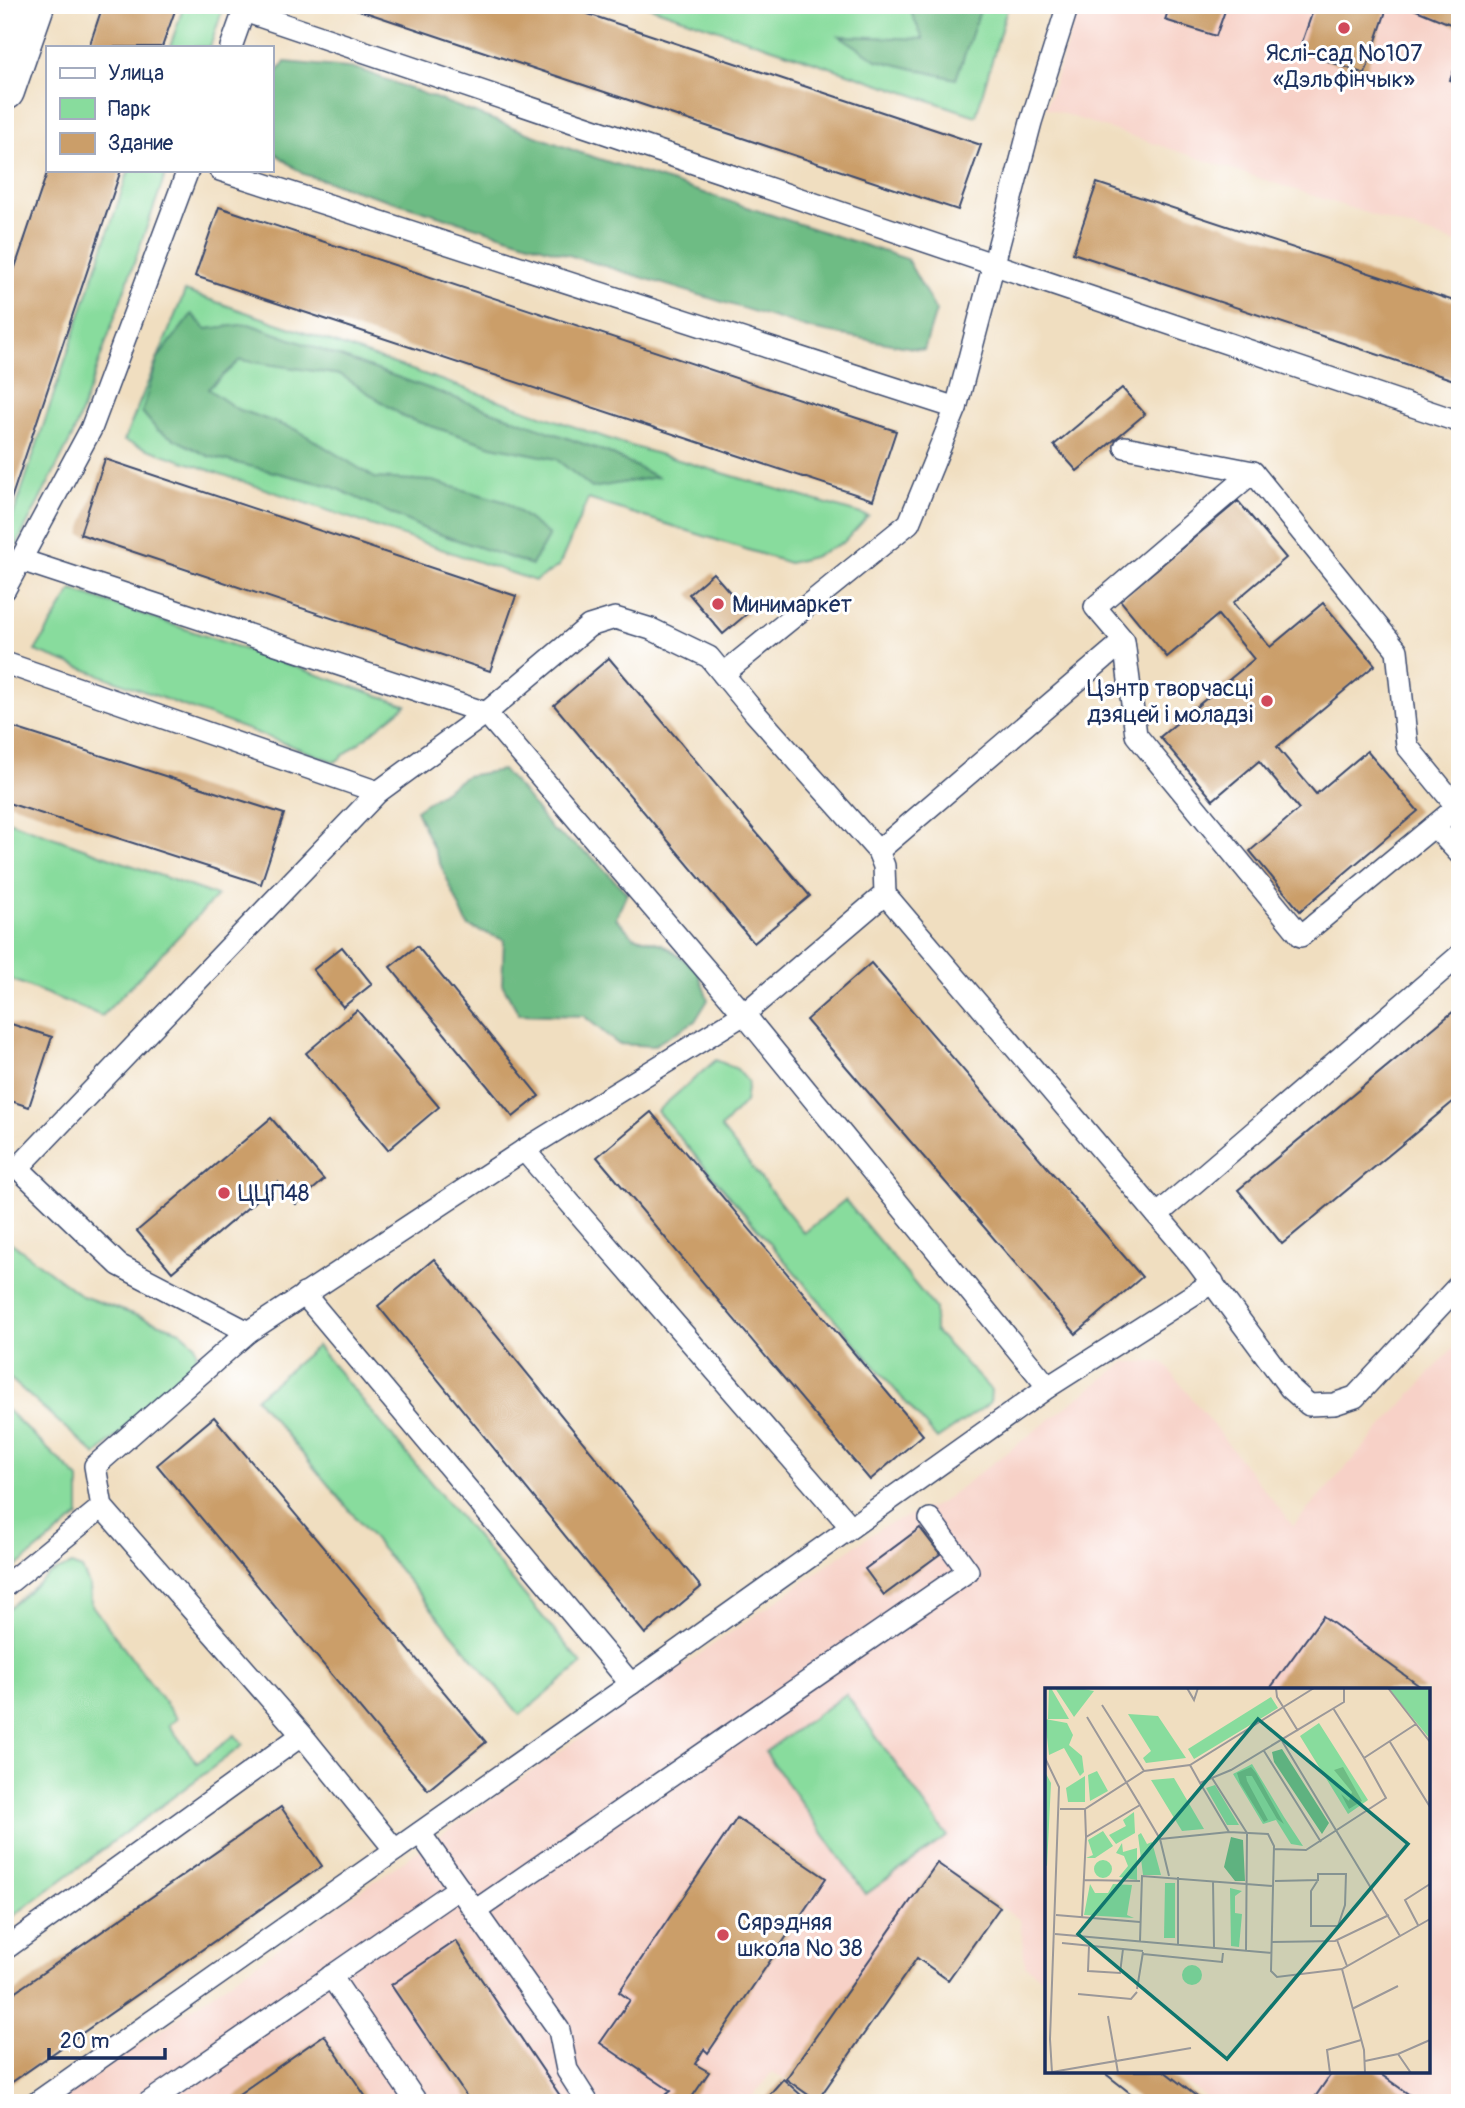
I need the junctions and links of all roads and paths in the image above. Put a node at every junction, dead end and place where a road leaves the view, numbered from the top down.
1 (35, 5) edge
2 (1068, 5) edge
3 (245, 8) edge
4 (231, 46) edge
5 (5, 91) edge
6 (187, 172) edge
7 (226, 172) edge
8 (993, 265) junction
9 (956, 408) junction
10 (1460, 422) edge
11 (1125, 447) dead end
12 (1253, 472) junction
13 (21, 560) junction
14 (5, 589) edge
15 (1124, 641) junction
16 (5, 663) edge
17 (723, 674) junction
18 (486, 713) junction
19 (378, 792) junction
20 (1434, 825) junction
21 (878, 851) junction
22 (1460, 855) edge
23 (885, 894) junction
24 (1460, 955) edge
25 (744, 1014) junction
26 (524, 1150) junction
27 (12, 1165) edge
28 (1157, 1215) junction
29 (1213, 1282) junction
30 (1460, 1284) edge
31 (304, 1294) junction
32 (247, 1332) junction
33 (1048, 1387) junction
34 (102, 1507) junction
35 (930, 1519) dead end
36 (851, 1527) junction
37 (5, 1586) edge
38 (631, 1685) junction
39 (302, 1735) junction
40 (420, 1833) junction
41 (395, 1850) junction
42 (459, 1888) junction
43 (475, 1911) junction
44 (5, 1949) edge
45 (331, 1976) junction
46 (36, 2103) edge
47 (148, 2103) edge
48 (417, 2103) edge
49 (588, 2103) edge

1 - 5 street
2 - 8 lane
3 - 4 lane
3 - 8 lane
6 - 13 lane
7 - 9 lane
8 - 9 lane
8 - 10 lane
9 - 17 lane
11 - 12 lane
12 - 15 lane
12 - 20 lane
13 - 14 lane
13 - 18 lane
15 - 20 lane
15 - 21 lane
16 - 19 lane
17 - 18 lane
17 - 21 lane
18 - 19 lane
18 - 25 lane
19 - 27 lane
20 - 22 lane
21 - 23 lane
23 - 25 lane
23 - 28 lane
24 - 28 lane
25 - 26 lane
25 - 33 lane
26 - 31 lane
26 - 36 lane
27 - 32 lane
28 - 29 lane
29 - 30 lane
29 - 33 lane
31 - 32 lane
31 - 38 lane
32 - 34 lane
33 - 36 lane
34 - 37 lane
34 - 39 lane
35 - 43 lane
36 - 38 lane
38 - 40 lane
39 - 41 lane
39 - 44 lane
40 - 41 lane
40 - 42 lane
41 - 46 lane
42 - 43 lane
42 - 45 lane
43 - 49 lane
45 - 47 lane
45 - 48 lane

